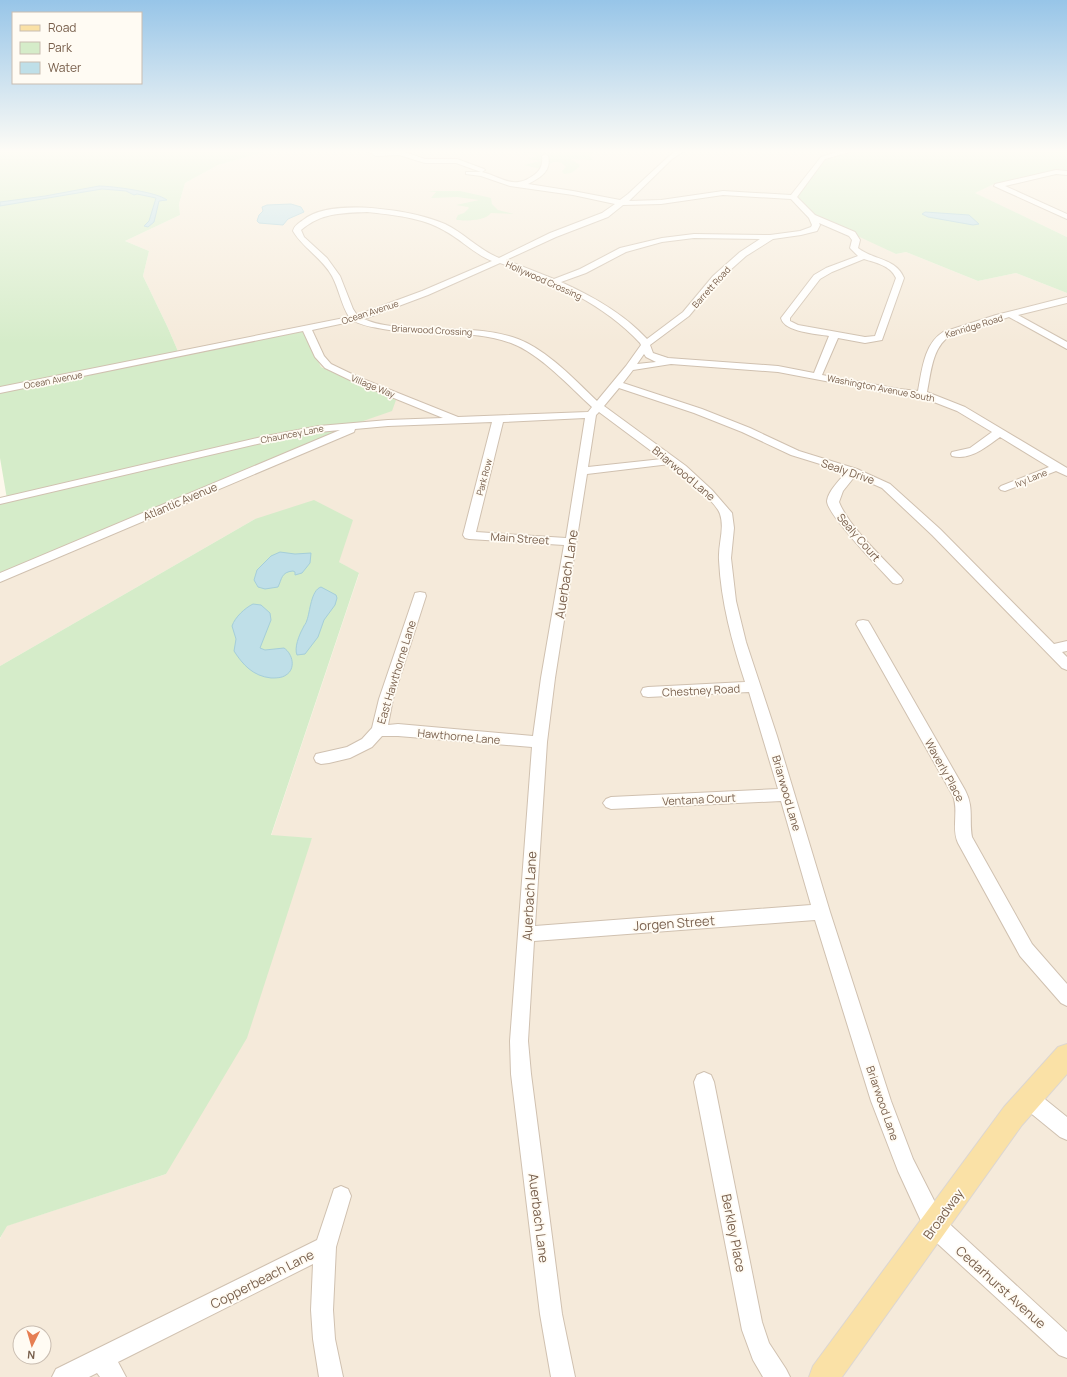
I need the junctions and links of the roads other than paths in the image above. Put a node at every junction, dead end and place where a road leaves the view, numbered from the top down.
1 (321, 215) edge
2 (406, 215) edge
3 (604, 215) edge
4 (812, 217) joint
5 (814, 229) junction
6 (842, 229) junction
7 (771, 237) junction
8 (864, 256) junction
9 (500, 260) junction
10 (553, 282) junction
11 (1067, 300) edge
12 (1011, 315) junction
13 (356, 318) junction
14 (307, 328) junction
15 (835, 334) junction
16 (646, 344) junction
17 (1067, 346) edge
18 (675, 362) junction
19 (630, 368) junction
20 (817, 376) junction
21 (617, 384) junction
22 (0, 390) edge
23 (583, 393) junction
24 (922, 394) junction
25 (594, 410) junction
26 (498, 419) junction
27 (459, 420) junction
28 (361, 425) junction
29 (1000, 432) junction
30 (956, 454) dead end
31 (672, 461) junction
32 (1057, 467) junction
33 (582, 471) junction
34 (853, 471) junction
35 (1067, 473) edge
36 (1005, 488) dead end
37 (0, 501) edge
38 (469, 535) joint
39 (571, 542) junction
40 (0, 578) edge
41 (898, 580) dead end
42 (420, 596) dead end
43 (863, 624) dead end
44 (1067, 646) edge
45 (1051, 650) junction
46 (1067, 666) edge
47 (754, 687) junction
48 (648, 692) dead end
49 (378, 731) junction
50 (540, 742) junction
51 (321, 758) dead end
52 (787, 795) junction
53 (611, 803) dead end
54 (821, 912) junction
55 (527, 934) junction
56 (1067, 997) edge
57 (1067, 1056) edge
58 (704, 1082) dead end
59 (1029, 1099) junction
60 (1067, 1130) edge
61 (341, 1196) dead end
62 (934, 1226) junction
63 (325, 1247) junction
64 (1067, 1347) edge
65 (101, 1359) junction
66 (64, 1377) edge
67 (114, 1377) edge
68 (331, 1377) edge
69 (563, 1377) edge
70 (778, 1377) edge
71 (824, 1377) edge

1 - 13 street, Hollywood Crossing
2 - 9 street, Hollywood Crossing
3 - 9 street, Ocean Avenue
4 - 5 street
4 - 6 street
5 - 6 street, Barrett Road
5 - 7 street, Barrett Road
6 - 8 street
7 - 10 street
7 - 16 street, Barrett Road
8 - 15 street
8 - 15 street
9 - 10 street, Hollywood Crossing
9 - 13 street, Ocean Avenue
10 - 16 street, Hollywood Crossing
11 - 12 street, Kenridge Road
12 - 17 street
12 - 24 street, Kenridge Road
13 - 14 street, Ocean Avenue
13 - 23 street, Briarwood Crossing
14 - 22 street, Ocean Avenue
14 - 27 street, Village Way
15 - 20 street
16 - 18 street, Washington Avenue South
16 - 19 street, Barrett Road
18 - 19 street, Washington Avenue South
18 - 20 street, Washington Avenue South
19 - 21 street, Barrett Road
20 - 24 street, Washington Avenue South
21 - 23 street
21 - 25 street, Barrett Road
21 - 34 street, Sealy Drive
23 - 25 street, Briarwood Crossing
24 - 29 street, Washington Avenue South
25 - 26 street, Chauncey Lane
25 - 31 street, Briarwood Lane
25 - 33 street, Auerbach Lane
26 - 27 street, Chauncey Lane
26 - 38 street, Park Row
27 - 28 street, Chauncey Lane
28 - 37 street, Chauncey Lane
28 - 40 street, Atlantic Avenue
29 - 30 street
29 - 32 street, Washington Avenue South
31 - 33 street
31 - 47 street, Briarwood Lane
32 - 35 street, Washington Avenue South
32 - 36 street, Ivy Lane
33 - 39 street, Auerbach Lane
34 - 41 street, Sealy Court
34 - 45 street, Sealy Drive
38 - 39 street, Main Street
39 - 50 street, Auerbach Lane
42 - 49 street, East Hawthorne Lane
43 - 56 street, Waverly Place
44 - 45 street
45 - 46 street, Sealy Drive
47 - 48 street, Chestney Road
47 - 52 street, Briarwood Lane
49 - 50 street, Hawthorne Lane
49 - 51 street, East Hawthorne Lane
50 - 55 street, Auerbach Lane
52 - 53 street, Ventana Court
52 - 54 street, Briarwood Lane
54 - 55 street, Jorgen Street
54 - 62 street, Briarwood Lane
55 - 69 street, Auerbach Lane
57 - 59 main road, Broadway
58 - 70 street, Berkley Place
59 - 60 street
59 - 62 main road, Broadway
61 - 63 street
62 - 64 street, Cedarhurst Avenue
62 - 71 main road, Broadway
63 - 65 street, Copperbeach Lane
63 - 68 street, Copperbeach Lane
65 - 66 street, Copperbeach Lane
65 - 67 street

